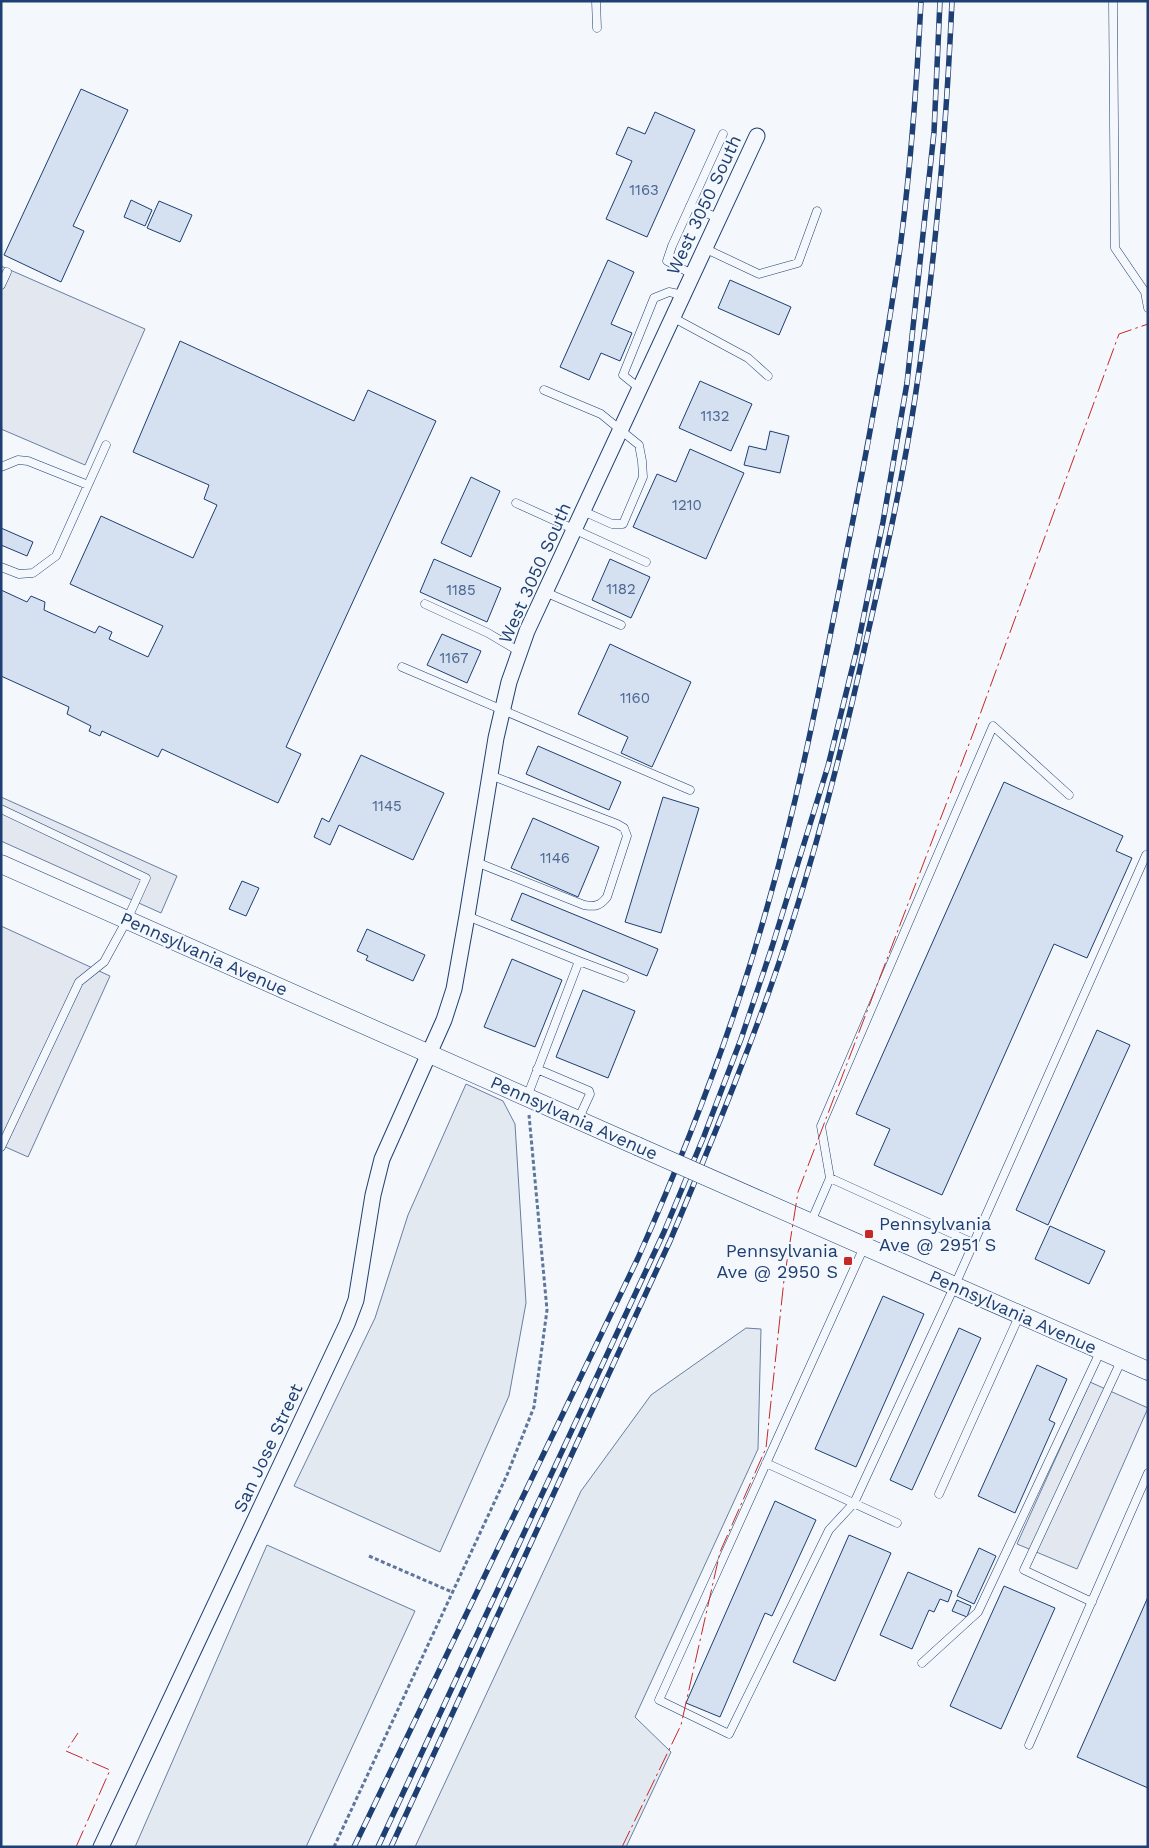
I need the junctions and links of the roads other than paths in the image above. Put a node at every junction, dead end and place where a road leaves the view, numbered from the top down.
1 (596, 1) edge
2 (1113, 1) edge
3 (596, 28) dead end
4 (723, 134) dead end
5 (757, 136) dead end
6 (690, 206) junction
7 (817, 211) dead end
8 (718, 218) junction
9 (704, 248) junction
10 (7, 272) dead end
11 (692, 274) junction
12 (1, 285) edge
13 (683, 295) junction
14 (1148, 308) edge
15 (672, 318) junction
16 (768, 376) dead end
17 (639, 388) junction
18 (544, 390) dead end
19 (621, 429) junction
20 (106, 445) dead end
21 (1, 467) edge
22 (88, 485) junction
23 (516, 503) dead end
24 (583, 511) junction
25 (574, 529) junction
26 (646, 562) dead end
27 (1, 568) edge
28 (545, 592) junction
29 (426, 604) dead end
30 (621, 626) dead end
31 (520, 652) junction
32 (402, 667) dead end
33 (502, 710) junction
34 (490, 775) junction
35 (690, 790) dead end
36 (1069, 795) dead end
37 (1, 809) edge
38 (1146, 855) dead end
39 (476, 862) junction
40 (1, 864) edge
41 (468, 916) junction
42 (127, 920) junction
43 (578, 961) junction
44 (624, 978) dead end
45 (429, 1053) junction
46 (537, 1069) junction
47 (527, 1097) junction
48 (578, 1120) junction
49 (1, 1147) edge
50 (830, 1178) junction
51 (810, 1223) junction
52 (973, 1243) junction
53 (864, 1247) junction
54 (955, 1285) junction
55 (1020, 1314) junction
56 (1101, 1350) junction
57 (1122, 1360) junction
58 (1148, 1371) edge
59 (766, 1463) junction
60 (1148, 1473) edge
61 (939, 1494) dead end
62 (854, 1503) junction
63 (897, 1523) dead end
64 (1092, 1602) junction
65 (922, 1663) dead end
66 (1029, 1745) dead end
67 (100, 1847) edge

1 - 3 lane
2 - 14 lane
4 - 6 lane
5 - 8 street, West 3050 South
6 - 8 lane
6 - 11 lane
7 - 9 lane
8 - 9 street, West 3050 South
9 - 11 street, West 3050 South
10 - 12 lane
11 - 13 street, West 3050 South
13 - 15 street, West 3050 South
13 - 17 lane
15 - 16 lane
15 - 17 street, West 3050 South
17 - 19 street, West 3050 South
18 - 19 lane
19 - 24 street, West 3050 South
19 - 24 lane
20 - 22 lane
21 - 22 lane
22 - 27 lane
23 - 25 lane
24 - 25 street, West 3050 South
25 - 26 lane
25 - 28 street, West 3050 South
28 - 30 lane
28 - 31 street, West 3050 South
29 - 31 lane
31 - 33 street, West 3050 South
32 - 33 lane
33 - 34 street, West 3050 South
33 - 35 lane
34 - 39 street, West 3050 South
34 - 39 lane
36 - 50 lane
37 - 42 lane
38 - 52 lane
39 - 41 street, West 3050 South
40 - 42 street, Pennsylvania Avenue
41 - 43 lane
41 - 45 street, West 3050 South
42 - 45 street, Pennsylvania Avenue
42 - 49 lane
43 - 44 lane
43 - 46 lane
45 - 47 street, Pennsylvania Avenue
45 - 67 street, San Jose Street
46 - 47 lane
46 - 48 lane
47 - 48 street, Pennsylvania Avenue
48 - 51 street, Pennsylvania Avenue, bridge
50 - 51 lane
50 - 52 lane
51 - 53 street, Pennsylvania Avenue
52 - 54 lane
53 - 54 street, Pennsylvania Avenue
53 - 59 lane
54 - 55 street, Pennsylvania Avenue
54 - 62 lane
55 - 56 street, Pennsylvania Avenue
55 - 61 lane
56 - 57 street, Pennsylvania Avenue
56 - 65 lane
57 - 58 street, Pennsylvania Avenue
57 - 64 lane
59 - 62 lane
59 - 62 lane
60 - 64 lane
62 - 63 lane
64 - 66 lane

